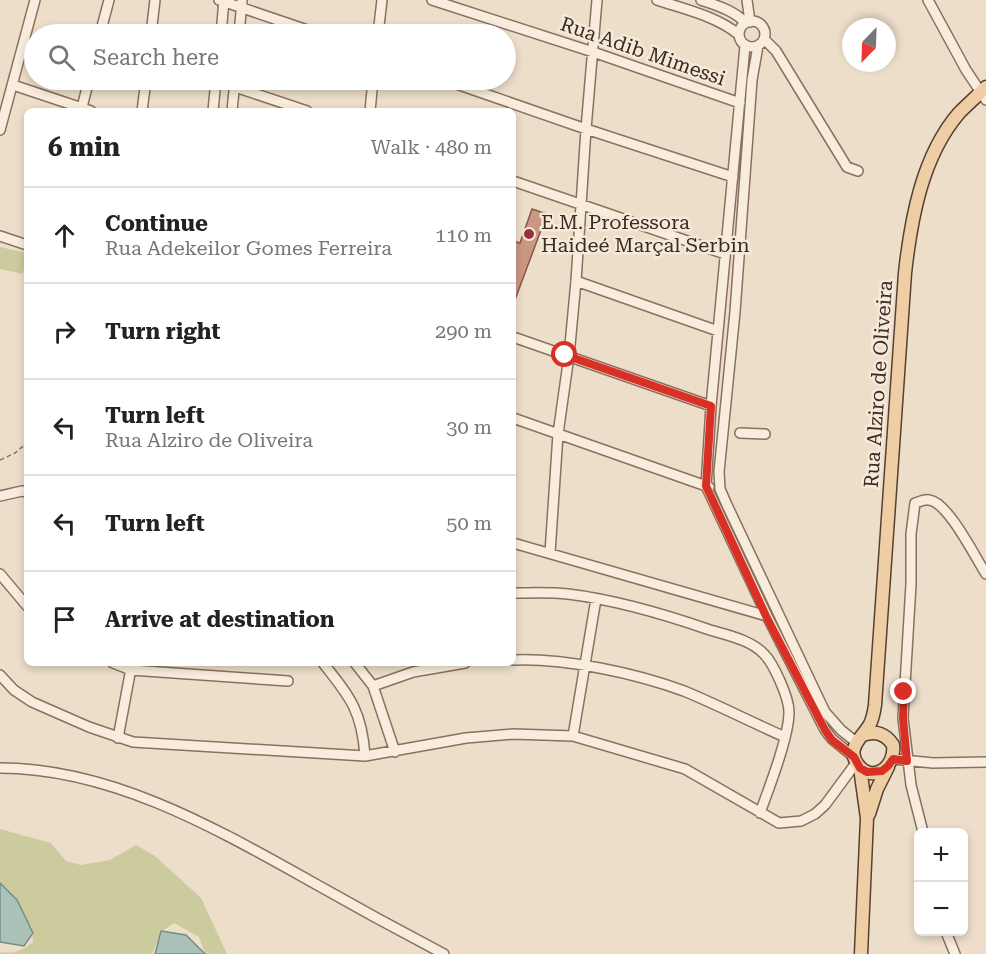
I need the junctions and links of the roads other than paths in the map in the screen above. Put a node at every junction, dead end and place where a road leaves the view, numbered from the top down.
1 (35, 0) edge
2 (109, 0) edge
3 (155, 0) edge
4 (222, 0) edge
5 (382, 0) edge
6 (432, 0) edge
7 (597, 0) edge
8 (657, 0) edge
9 (701, 0) edge
10 (747, 0) edge
11 (928, 0) edge
12 (242, 3) edge
13 (748, 22) junction
14 (29, 24) edge
15 (103, 24) edge
16 (152, 24) edge
17 (221, 24) edge
18 (240, 24) edge
19 (294, 24) edge
20 (379, 24) edge
21 (506, 24) edge
22 (516, 27) edge
23 (738, 34) junction
24 (24, 42) edge
25 (761, 43) junction
26 (745, 46) junction
27 (592, 52) junction
28 (13, 85) junction
29 (24, 89) edge
30 (27, 90) edge
31 (88, 90) edge
32 (145, 90) edge
33 (215, 90) edge
34 (234, 90) edge
35 (253, 90) edge
36 (372, 90) edge
37 (474, 90) edge
38 (984, 93) edge
39 (740, 103) junction
40 (79, 108) edge
41 (85, 108) edge
42 (142, 108) edge
43 (213, 108) edge
44 (232, 108) edge
45 (300, 108) edge
46 (370, 108) edge
47 (586, 129) junction
48 (0, 130) edge
49 (858, 171) dead end
50 (733, 177) junction
51 (516, 182) edge
52 (581, 205) junction
53 (0, 236) edge
54 (24, 244) edge
55 (725, 254) junction
56 (576, 281) junction
57 (718, 331) junction
58 (516, 338) edge
59 (569, 356) junction
60 (711, 406) junction
61 (516, 419) edge
62 (740, 433) dead end
63 (558, 434) junction
64 (765, 434) dead end
65 (706, 486) junction
66 (720, 489) junction
67 (24, 491) edge
68 (0, 496) edge
69 (516, 544) edge
70 (550, 553) junction
71 (0, 574) edge
72 (986, 574) edge
73 (516, 593) edge
74 (596, 599) junction
75 (24, 602) edge
76 (766, 616) junction
77 (516, 660) edge
78 (132, 666) edge
79 (325, 666) edge
80 (357, 666) edge
81 (448, 666) edge
82 (586, 666) junction
83 (0, 675) edge
84 (288, 681) dead end
85 (373, 686) junction
86 (875, 705) junction
87 (573, 736) junction
88 (785, 737) junction
89 (118, 738) junction
90 (860, 738) junction
91 (889, 739) junction
92 (395, 752) junction
93 (365, 756) junction
94 (907, 761) junction
95 (986, 762) edge
96 (857, 763) junction
97 (890, 763) junction
98 (0, 768) edge
99 (760, 813) junction
100 (867, 818) junction
101 (921, 828) edge
102 (948, 936) edge
103 (444, 954) edge
104 (861, 954) edge
105 (955, 954) edge

1 - 14 street
2 - 15 street
3 - 16 street
4 - 12 street
4 - 17 street
5 - 20 street
6 - 21 street, Rua Adib Mimessi
7 - 27 street
8 - 23 street
9 - 13 street
10 - 13 street
11 - 38 street
12 - 18 street
12 - 19 street
13 - 23 street
13 - 25 street
22 - 27 street, Rua Adib Mimessi
23 - 26 street
24 - 28 street
25 - 26 street
25 - 49 street
25 - 66 street
26 - 39 street
27 - 39 street, Rua Adib Mimessi
27 - 47 street
28 - 29 street
28 - 48 street
30 - 40 street
31 - 41 street
32 - 42 street
33 - 43 street
34 - 44 street
35 - 45 street
36 - 46 street
37 - 47 street
38 - 86 main road, Rua Alziro de Oliveira
39 - 50 street
47 - 50 street
47 - 52 street
50 - 55 street
51 - 52 street
52 - 55 street
52 - 56 street
53 - 54 street
55 - 57 street
56 - 57 street
56 - 59 street
57 - 60 street
58 - 59 street
59 - 60 street
59 - 63 street
60 - 65 street
61 - 63 street
62 - 64 street
63 - 65 street
63 - 70 street
65 - 66 street
65 - 76 street
66 - 90 street
67 - 68 street
69 - 70 street
70 - 76 street
71 - 75 street
72 - 94 street
73 - 74 street
74 - 82 street
74 - 88 street
76 - 96 street
77 - 82 street
78 - 84 street
78 - 89 street
79 - 93 street
80 - 85 street
81 - 85 street
82 - 87 street
82 - 88 street
83 - 89 street
85 - 92 street
86 - 90 main road, Rua Alziro de Oliveira
86 - 91 main road, Rua Alziro de Oliveira
87 - 92 street
87 - 99 street
88 - 99 street
89 - 93 street
90 - 91 main road
90 - 96 main road, Rua Alziro de Oliveira
91 - 97 main road, Rua Alziro de Oliveira
92 - 93 street
94 - 95 street
94 - 97 street
94 - 101 street
96 - 97 main road
96 - 99 street
96 - 100 main road, Rua Alziro de Oliveira
97 - 100 main road, Rua Alziro de Oliveira
98 - 103 street
100 - 104 main road, Rua Alziro de Oliveira
102 - 105 street

